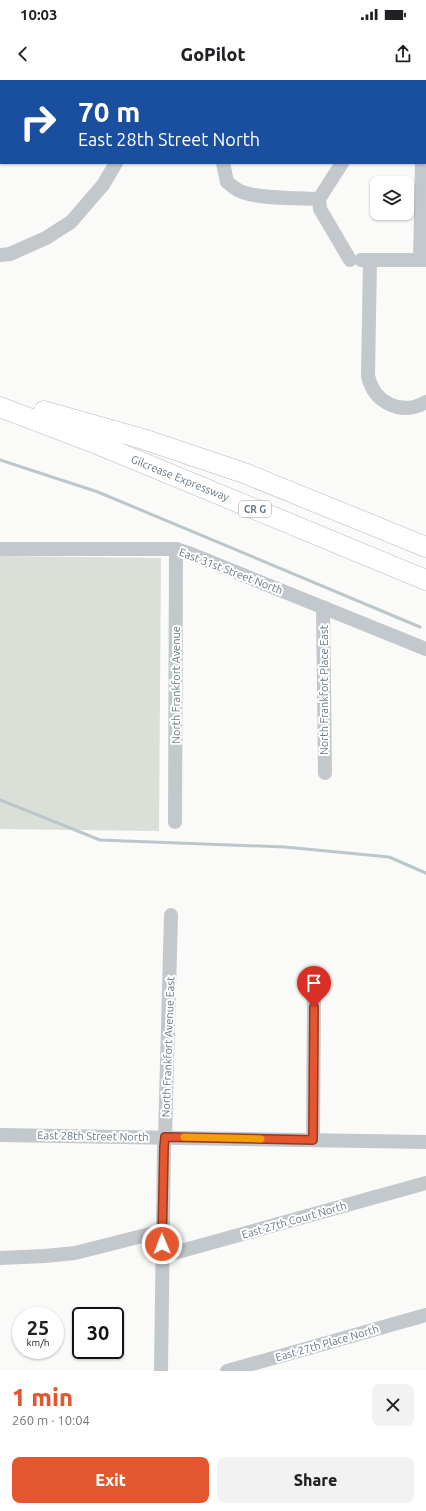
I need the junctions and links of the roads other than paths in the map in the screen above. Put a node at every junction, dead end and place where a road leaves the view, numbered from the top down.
1 (115, 164) edge
2 (223, 164) edge
3 (341, 164) edge
4 (422, 164) edge
5 (319, 199) junction
6 (0, 255) edge
7 (370, 260) junction
8 (423, 260) edge
9 (0, 398) edge
10 (426, 402) edge
11 (0, 407) edge
12 (424, 546) edge
13 (0, 549) edge
14 (176, 549) junction
15 (417, 576) edge
16 (323, 607) junction
17 (426, 649) edge
18 (325, 773) dead end
19 (175, 822) dead end
20 (171, 915) dead end
21 (314, 992) dead end
22 (0, 1135) edge
23 (165, 1137) junction
24 (313, 1140) junction
25 (426, 1142) edge
26 (426, 1183) edge
27 (162, 1231) junction
28 (163, 1256) junction
29 (0, 1258) edge
30 (426, 1315) edge
31 (161, 1371) edge
32 (227, 1371) edge

1 - 6 street
2 - 5 street
3 - 5 street
4 - 8 street
5 - 7 street
7 - 8 street
7 - 10 street
9 - 12 highway, CR G
11 - 15 highway, Gilcrease Expressway / CR G
13 - 14 street, East 31st Street North
14 - 16 street, East 31st Street North
14 - 19 street, North Frankfort Avenue
16 - 17 street, East 31st Street North
16 - 18 street, North Frankfort Place East
20 - 23 street, North Frankfort Avenue East
21 - 24 street
22 - 23 street, East 28th Street North
23 - 24 street, East 28th Street North
23 - 27 street, North Frankfort Avenue East
24 - 25 street, East 28th Street North
26 - 28 street, East 27th Court North
27 - 28 street, North Frankfort Avenue East
27 - 29 street
28 - 31 street, North Frankfort Avenue East
30 - 32 street, East 27th Place North

